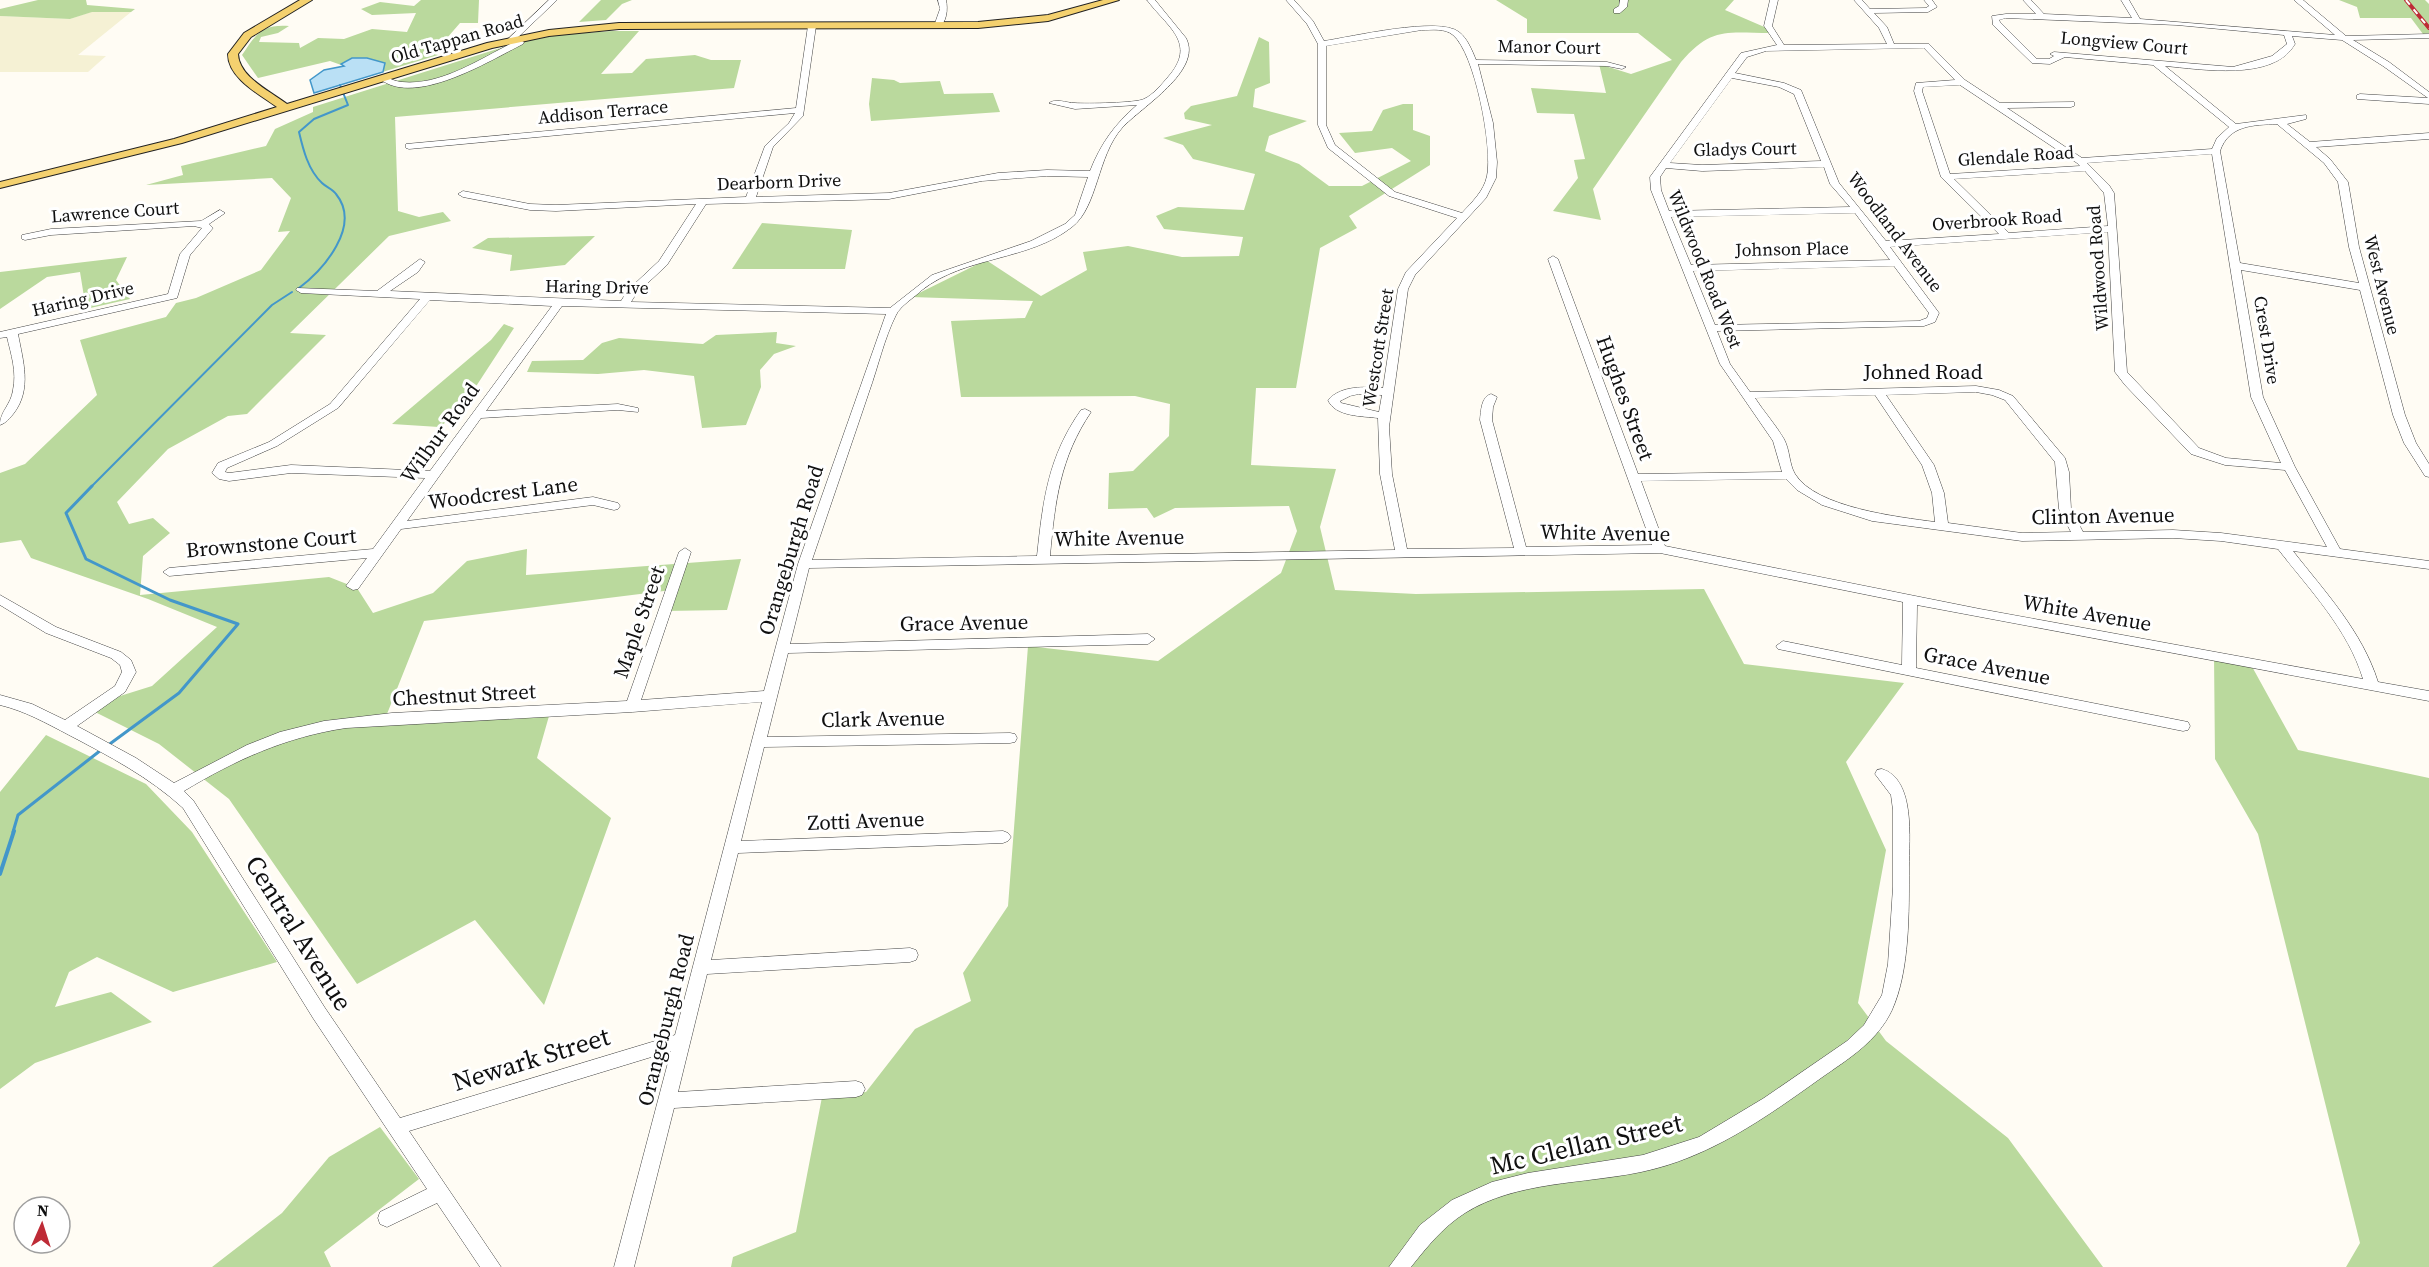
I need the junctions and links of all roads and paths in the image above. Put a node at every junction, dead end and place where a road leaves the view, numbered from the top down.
1 (307, 0) edge
2 (553, 0) edge
3 (942, 0) edge
4 (1114, 0) edge
5 (1151, 0) edge
6 (1290, 0) edge
7 (1624, 0) edge
8 (1774, 0) edge
9 (1858, 0) edge
10 (1928, 0) edge
11 (2027, 0) edge
12 (2125, 0) edge
13 (2298, 0) edge
14 (1868, 11) junction
15 (1617, 12) dead end
16 (2042, 16) junction
17 (2137, 20) junction
18 (812, 26) junction
19 (938, 26) junction
20 (2287, 32) junction
21 (2429, 36) edge
22 (2344, 38) junction
23 (515, 41) junction
24 (1322, 44) junction
25 (1891, 45) junction
26 (1782, 47) junction
27 (1475, 62) junction
28 (2155, 62) junction
29 (1622, 67) dead end
30 (1730, 75) junction
31 (384, 79) junction
32 (1962, 82) junction
33 (2429, 96) edge
34 (2360, 98) dead end
35 (2429, 101) edge
36 (1147, 102) junction
37 (1053, 103) dead end
38 (2071, 104) dead end
39 (1998, 106) junction
40 (286, 109) junction
41 (800, 110) junction
42 (2303, 117) dead end
43 (2280, 122) junction
44 (2235, 127) junction
45 (2429, 136) edge
46 (2310, 145) junction
47 (409, 146) dead end
48 (2217, 151) junction
49 (1826, 164) junction
50 (2084, 164) junction
51 (1665, 165) junction
52 (1095, 174) junction
53 (1946, 177) junction
54 (0, 185) edge
55 (463, 194) dead end
56 (750, 199) junction
57 (703, 201) junction
58 (1858, 210) junction
59 (220, 213) dead end
60 (1665, 214) junction
61 (1464, 217) junction
62 (205, 224) junction
63 (2113, 229) junction
64 (25, 237) dead end
65 (2008, 237) junction
66 (1883, 244) junction
67 (1553, 259) dead end
68 (420, 262) dead end
69 (1897, 263) junction
70 (2237, 266) junction
71 (1688, 268) junction
72 (2363, 287) junction
73 (302, 290) dead end
74 (379, 294) junction
75 (427, 297) junction
76 (559, 303) junction
77 (625, 303) junction
78 (892, 311) junction
79 (1712, 328) junction
80 (12, 332) junction
81 (0, 335) edge
82 (1878, 391) junction
83 (1387, 392) junction
84 (1747, 395) junction
85 (1491, 398) dead end
86 (633, 410) dead end
87 (1085, 412) dead end
88 (477, 415) junction
89 (1384, 416) junction
90 (0, 422) edge
91 (273, 444) junction
92 (2289, 467) junction
93 (291, 470) junction
94 (2429, 473) edge
95 (1789, 475) junction
96 (432, 476) junction
97 (1634, 478) junction
98 (614, 506) dead end
99 (1942, 525) junction
100 (397, 526) junction
101 (2080, 536) junction
102 (2282, 544) junction
103 (1660, 549) junction
104 (1521, 551) junction
105 (2335, 551) junction
106 (685, 552) dead end
107 (378, 553) junction
108 (1402, 554) junction
109 (1043, 559) junction
110 (804, 564) junction
111 (2429, 565) edge
112 (169, 572) dead end
113 (353, 586) dead end
114 (0, 599) edge
115 (1910, 599) junction
116 (1148, 639) dead end
117 (1783, 646) dead end
118 (781, 649) junction
119 (1909, 672) junction
120 (2372, 685) junction
121 (769, 696) junction
122 (2429, 696) edge
123 (0, 700) edge
124 (632, 707) junction
125 (2183, 726) dead end
126 (66, 727) junction
127 (1010, 738) dead end
128 (758, 742) junction
129 (1882, 774) dead end
130 (174, 790) junction
131 (1004, 837) dead end
132 (731, 847) junction
133 (910, 955) dead end
134 (700, 968) junction
135 (682, 1040) junction
136 (856, 1089) dead end
137 (666, 1101) junction
138 (396, 1127) junction
139 (440, 1192) junction
140 (387, 1218) dead end
141 (490, 1267) edge
142 (624, 1267) edge
143 (1399, 1267) edge

1 - 40 main road
2 - 23 street
3 - 19 street
4 - 19 main road, Old Tappan Road
5 - 36 street, Orangeburgh Road
6 - 24 street
7 - 15 street
8 - 26 street
9 - 14 street
10 - 14 street
11 - 16 street
12 - 17 street
13 - 22 street
14 - 25 street
16 - 17 street
16 - 28 street, Longview Court
17 - 20 street
18 - 19 main road, Old Tappan Road
18 - 23 main road, Old Tappan Road
18 - 41 street
20 - 22 street
20 - 28 street, Longview Court
21 - 22 street
22 - 33 street
23 - 31 main road, Old Tappan Road
23 - 31 street
24 - 27 street, Westcott Street
24 - 61 street
25 - 26 street, Wildwood Road West
25 - 32 street, Wildwood Road
26 - 30 street, Wildwood Road West
27 - 29 street, Manor Court
27 - 61 street, Westcott Street
28 - 44 street
30 - 49 street, Woodland Avenue
30 - 51 street, Wildwood Road West
31 - 40 main road, Old Tappan Road
32 - 39 street, Wildwood Road
32 - 53 street
34 - 35 street
36 - 37 street
36 - 52 street, Orangeburgh Road
38 - 39 street
39 - 50 street, Wildwood Road
40 - 54 main road, Old Tappan Road
41 - 47 street, Addison Terrace
41 - 56 street
42 - 43 street
43 - 44 street
43 - 46 street, West Avenue
44 - 48 street
45 - 46 street
46 - 72 street, West Avenue
48 - 50 street, Glendale Road
48 - 70 street, Crest Drive
49 - 51 street, Gladys Court
49 - 58 street, Woodland Avenue
50 - 53 street, Glendale Road
50 - 63 street, Wildwood Road
51 - 60 street, Wildwood Road West
52 - 56 street, Dearborn Drive
52 - 78 street, Orangeburgh Road
53 - 65 street
55 - 57 street, Dearborn Drive
56 - 57 street, Dearborn Drive
57 - 77 street
58 - 60 street
58 - 66 street, Woodland Avenue
59 - 62 street
60 - 71 street, Wildwood Road West
61 - 83 street, Westcott Street
62 - 64 street, Lawrence Court
62 - 80 street, Haring Drive
63 - 65 street, Overbrook Road
63 - 92 street, Wildwood Road
65 - 66 street, Overbrook Road
66 - 69 street, Woodland Avenue
67 - 97 street, Hughes Street
68 - 74 street
69 - 71 street, Johnson Place
69 - 79 street, Woodland Avenue
70 - 72 street
70 - 92 street, Crest Drive
71 - 79 street, Wildwood Road West
72 - 94 street, West Avenue
73 - 74 street, Haring Drive
74 - 75 street, Haring Drive
75 - 76 street, Haring Drive
75 - 91 street
76 - 77 street, Haring Drive
76 - 88 street, Wilbur Road
77 - 78 street, Haring Drive
78 - 110 street, Orangeburgh Road
79 - 84 street, Wildwood Road West
80 - 81 street, Haring Drive
80 - 90 street
82 - 84 street, Johned Road
82 - 99 street
82 - 101 street, Johned Road
83 - 89 street, Westcott Street
83 - 89 street
84 - 95 street, Wildwood Road West
85 - 104 street
86 - 88 street
87 - 109 street
88 - 96 street, Wilbur Road
89 - 108 street, Westcott Street
91 - 93 street
91 - 93 street
92 - 105 street, Crest Drive
93 - 96 street
95 - 97 street
95 - 99 street, Clinton Avenue
96 - 100 street, Wilbur Road
97 - 103 street, Hughes Street
98 - 100 street, Woodcrest Lane
99 - 101 street, Clinton Avenue
100 - 107 street, Wilbur Road
101 - 102 street, Clinton Avenue
102 - 105 street, Clinton Avenue
102 - 120 street
103 - 104 street, White Avenue
103 - 115 street, White Avenue
104 - 108 street, White Avenue
105 - 111 street, Clinton Avenue
106 - 124 street, Maple Street
107 - 112 street, Brownstone Court
107 - 113 street, Wilbur Road
108 - 109 street, White Avenue
109 - 110 street, White Avenue
110 - 118 street, Orangeburgh Road
114 - 126 street
115 - 119 street
115 - 120 street, White Avenue
116 - 118 street, Grace Avenue
117 - 119 street, Grace Avenue
118 - 121 street, Orangeburgh Road
119 - 125 street, Grace Avenue
120 - 122 street, White Avenue
121 - 124 street, Chestnut Street
121 - 128 street, Orangeburgh Road
123 - 126 street, Central Avenue
124 - 130 street, Chestnut Street
126 - 130 street, Central Avenue
127 - 128 street, Clark Avenue
128 - 132 street, Orangeburgh Road
129 - 143 street, Mc Clellan Street
130 - 138 street, Central Avenue
131 - 132 street, Zotti Avenue
132 - 134 street, Orangeburgh Road
133 - 134 street
134 - 135 street, Orangeburgh Road
135 - 137 street, Orangeburgh Road
135 - 138 street, Newark Street
136 - 137 street
137 - 142 street, Orangeburgh Road
138 - 139 street, Central Avenue
139 - 140 street
139 - 141 street, Central Avenue

